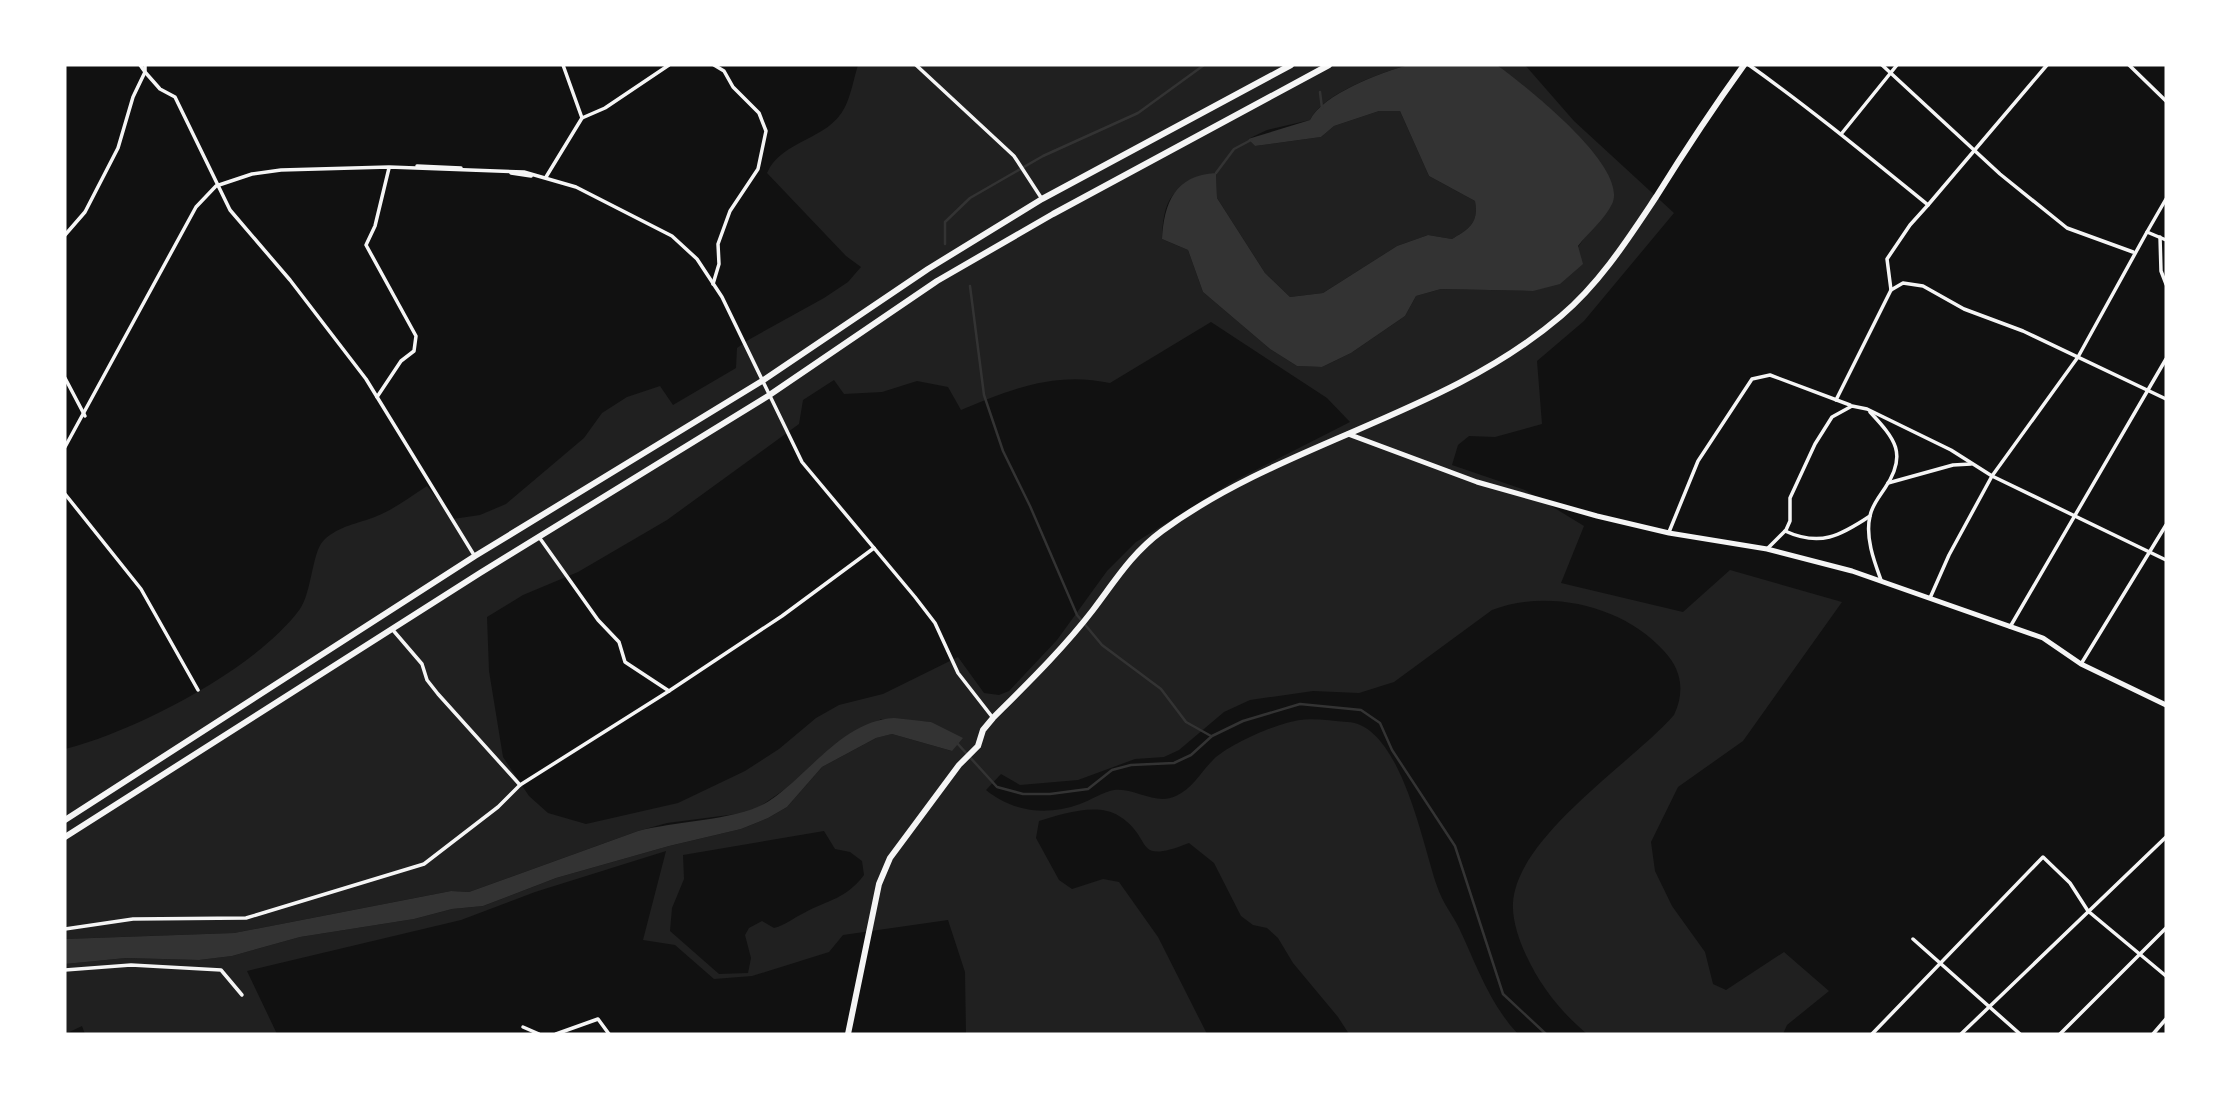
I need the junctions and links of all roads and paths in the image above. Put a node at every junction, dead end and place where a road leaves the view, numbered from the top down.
1 (143, 65) edge
2 (563, 65) edge
3 (669, 65) edge
4 (714, 65) edge
5 (916, 65) edge
6 (1291, 65) edge
7 (1329, 65) edge
8 (1744, 65) edge
9 (1749, 65) edge
10 (1882, 65) edge
11 (1897, 65) edge
12 (2047, 65) edge
13 (2129, 65) edge
14 (145, 72) junction
15 (1892, 72) junction
16 (2166, 100) edge
17 (582, 118) junction
18 (1842, 133) junction
19 (1977, 150) junction
20 (389, 167) junction
21 (216, 186) junction
22 (1042, 199) junction
23 (2166, 199) edge
24 (1928, 205) junction
25 (2147, 232) junction
26 (65, 234) edge
27 (2160, 237) junction
28 (2166, 240) edge
29 (2133, 252) junction
30 (713, 284) junction
31 (2166, 284) edge
32 (1891, 290) junction
33 (2078, 358) junction
34 (2166, 359) edge
35 (65, 378) edge
36 (762, 381) junction
37 (2146, 389) junction
38 (768, 396) junction
39 (377, 397) junction
40 (2166, 399) edge
41 (1836, 400) junction
42 (1852, 406) junction
43 (1867, 409) junction
44 (85, 416) junction
45 (1348, 434) junction
46 (65, 447) edge
47 (1973, 464) junction
48 (1992, 476) junction
49 (1888, 483) junction
50 (65, 494) edge
51 (1870, 516) junction
52 (2077, 517) junction
53 (2166, 526) edge
54 (1785, 531) junction
55 (1669, 533) junction
56 (539, 537) junction
57 (874, 548) junction
58 (1767, 549) junction
59 (2150, 551) junction
60 (475, 556) junction
61 (2166, 560) edge
62 (1881, 580) junction
63 (1930, 598) junction
64 (2010, 627) junction
65 (392, 629) junction
66 (2081, 664) junction
67 (198, 690) dead end
68 (669, 691) junction
69 (2166, 705) edge
70 (993, 718) junction
71 (520, 785) junction
72 (65, 820) edge
73 (65, 837) edge
74 (2166, 837) edge
75 (2088, 911) junction
76 (65, 929) edge
77 (2166, 929) edge
78 (1913, 939) dead end
79 (2140, 955) junction
80 (1941, 964) junction
81 (65, 970) edge
82 (2166, 976) edge
83 (242, 995) dead end
84 (1989, 1009) junction
85 (2166, 1020) edge
86 (523, 1027) dead end
87 (539, 1034) edge
88 (556, 1034) edge
89 (610, 1034) edge
90 (848, 1034) edge
91 (1872, 1034) edge
92 (1961, 1034) edge
93 (2020, 1034) edge
94 (2060, 1034) edge
95 (2153, 1034) edge

1 - 14 street
2 - 17 street
3 - 17 street
4 - 30 street
5 - 22 street
6 - 22 main road
7 - 38 main road
8 - 45 main road
9 - 18 street
10 - 15 street
11 - 15 street
12 - 19 street
13 - 16 street
14 - 21 street
14 - 26 street
15 - 18 street
15 - 19 street
17 - 20 street
18 - 24 street
19 - 24 street
19 - 29 street
20 - 21 street
20 - 30 street
20 - 39 street
21 - 39 street
21 - 44 street
22 - 36 main road
23 - 25 street
24 - 32 street
25 - 27 street
25 - 29 street
27 - 28 street
27 - 31 street
29 - 33 street
30 - 36 street
32 - 33 street
32 - 41 street
33 - 37 street
33 - 48 street
34 - 37 street
35 - 44 street
36 - 38 street
36 - 60 main road
37 - 40 street
37 - 52 street
38 - 56 main road
38 - 57 street
39 - 60 street
41 - 42 street
41 - 55 street
42 - 43 street
42 - 54 street
43 - 47 street
43 - 49 street
44 - 46 street
45 - 55 street
45 - 70 main road
47 - 48 street
47 - 49 street
48 - 52 street
48 - 63 street
49 - 51 street
50 - 67 street
51 - 54 street
51 - 62 street
52 - 59 street
52 - 64 street
53 - 59 street
54 - 58 street
55 - 58 street
56 - 65 main road
56 - 68 street
57 - 68 street
57 - 70 street
58 - 62 street
59 - 61 street
59 - 66 street
60 - 72 main road
62 - 63 street
63 - 64 street
64 - 66 street
65 - 71 street
65 - 73 main road
66 - 69 street
68 - 71 street
70 - 90 main road
71 - 76 street
74 - 75 street
75 - 79 street
75 - 80 street
75 - 84 street
77 - 79 street
78 - 80 street
79 - 82 street
79 - 94 street
80 - 84 street
80 - 91 street
81 - 83 street
84 - 92 street
84 - 93 street
85 - 95 street
86 - 87 street
88 - 89 street

